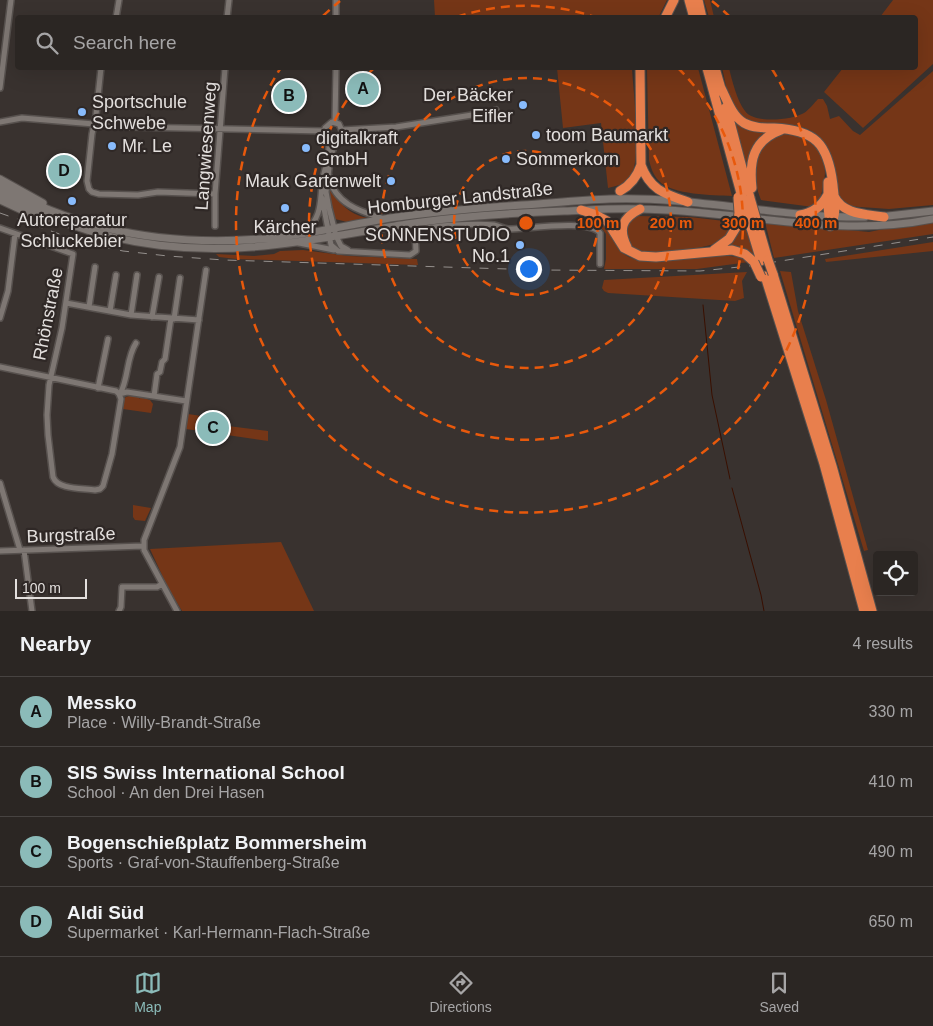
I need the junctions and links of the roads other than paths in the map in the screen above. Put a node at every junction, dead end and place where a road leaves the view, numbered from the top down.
1 (11, 0) edge
2 (119, 0) edge
3 (229, 0) edge
4 (336, 0) edge
5 (674, 0) edge
6 (689, 0) edge
7 (698, 0) edge
8 (116, 15) edge
9 (227, 15) edge
10 (336, 15) edge
11 (666, 15) edge
12 (693, 15) edge
13 (701, 15) edge
14 (2, 49) edge
15 (101, 70) edge
16 (225, 70) edge
17 (336, 70) edge
18 (640, 70) edge
19 (704, 70) edge
20 (708, 70) edge
21 (716, 70) edge
22 (711, 84) junction
23 (0, 88) edge
24 (721, 88) junction
25 (496, 110) dead end
26 (0, 122) edge
27 (335, 122) junction
28 (94, 125) junction
29 (787, 129) junction
30 (220, 130) junction
31 (324, 130) junction
32 (342, 130) junction
33 (328, 138) junction
34 (336, 140) junction
35 (641, 165) junction
36 (328, 171) junction
37 (0, 179) edge
38 (0, 186) edge
39 (620, 192) joint
40 (0, 193) edge
41 (215, 194) junction
42 (831, 195) junction
43 (322, 198) junction
44 (746, 198) junction
45 (0, 200) edge
46 (590, 200) junction
47 (688, 202) junction
48 (640, 208) junction
49 (581, 210) junction
50 (933, 212) edge
51 (800, 215) junction
52 (884, 217) junction
53 (384, 219) junction
54 (933, 219) edge
55 (831, 220) junction
56 (70, 221) junction
57 (215, 226) dead end
58 (0, 228) edge
59 (755, 228) junction
60 (332, 233) junction
61 (15, 234) junction
62 (304, 234) junction
63 (296, 242) junction
64 (334, 250) junction
65 (351, 251) junction
66 (713, 251) junction
67 (630, 252) junction
68 (761, 261) junction
69 (600, 264) dead end
70 (95, 267) dead end
71 (206, 270) dead end
72 (116, 274) dead end
73 (137, 275) dead end
74 (766, 276) junction
75 (159, 277) dead end
76 (180, 278) dead end
77 (66, 303) junction
78 (89, 307) junction
79 (110, 311) junction
80 (131, 314) junction
81 (152, 317) junction
82 (0, 318) edge
83 (172, 318) junction
84 (199, 320) junction
85 (108, 339) dead end
86 (136, 343) dead end
87 (0, 367) edge
88 (50, 378) junction
89 (98, 388) junction
90 (119, 394) junction
91 (154, 396) junction
92 (186, 401) junction
93 (0, 483) edge
94 (143, 546) junction
95 (22, 550) junction
96 (0, 551) edge
97 (162, 584) junction
98 (32, 611) edge
99 (119, 611) edge
100 (177, 611) edge
101 (864, 611) edge
102 (872, 611) edge

1 - 14 street
2 - 8 street
3 - 9 street
4 - 10 street
5 - 11 highway
6 - 12 highway
7 - 13 highway
14 - 23 street
15 - 28 street
16 - 30 street, Langwiesenweg
17 - 27 street
18 - 35 highway
19 - 22 highway
20 - 22 highway
21 - 24 highway
22 - 44 highway
24 - 29 highway
24 - 44 highway
25 - 32 street
26 - 28 street
27 - 31 street
27 - 32 street
28 - 30 street
28 - 41 street
29 - 42 highway
29 - 44 highway
30 - 31 street
30 - 41 street, Langwiesenweg
31 - 33 street
32 - 34 street
33 - 34 street
33 - 43 street
34 - 36 street
35 - 39 highway
35 - 47 highway
36 - 53 street
36 - 60 street
37 - 56 main road
38 - 56 main road, Homburger Landstraße
39 - 46 main road
40 - 56 main road, Homburger Landstraße
41 - 57 street, Langwiesenweg
42 - 51 highway
42 - 52 highway
42 - 55 highway
43 - 60 street
43 - 62 street
44 - 59 highway, bridge
44 - 59 highway, bridge
44 - 66 highway, bridge
45 - 56 main road
46 - 47 main road, Homburger Landstraße
46 - 53 main road, Homburger Landstraße
47 - 51 main road, Homburger Landstraße
48 - 49 main road, Homburger Landstraße
48 - 55 main road, Homburger Landstraße
48 - 67 highway
49 - 60 main road, Homburger Landstraße
49 - 67 highway
50 - 52 main road, Homburger Landstraße
51 - 55 main road, Homburger Landstraße
52 - 55 main road, Homburger Landstraße
53 - 60 main road, Homburger Landstraße
54 - 55 main road, Homburger Landstraße
56 - 62 main road, Homburger Landstraße
56 - 63 main road, Homburger Landstraße
58 - 61 street
59 - 68 highway
60 - 62 main road, Homburger Landstraße
60 - 63 main road, Homburger Landstraße
60 - 64 street
60 - 65 street
61 - 77 street, Rhönstraße
61 - 82 street
63 - 64 street
64 - 65 street
65 - 69 street
66 - 67 highway
66 - 68 highway
68 - 74 highway, bridge
68 - 74 highway, bridge
70 - 78 street
71 - 84 street
72 - 79 street
73 - 80 street
74 - 101 highway
74 - 102 highway
75 - 81 street
76 - 83 street
77 - 78 street
77 - 88 street, Rhönstraße
78 - 79 street
79 - 80 street
80 - 81 street
81 - 83 street
83 - 84 street
83 - 91 street
84 - 92 street
85 - 89 street
86 - 90 street
87 - 88 street
88 - 89 street
88 - 90 street, Rhönstraße
89 - 90 street
90 - 91 street
91 - 92 street
92 - 94 street
93 - 95 street
94 - 95 street, Burgstraße
94 - 97 street
95 - 96 street, Burgstraße
95 - 98 street
97 - 99 street
97 - 100 street

